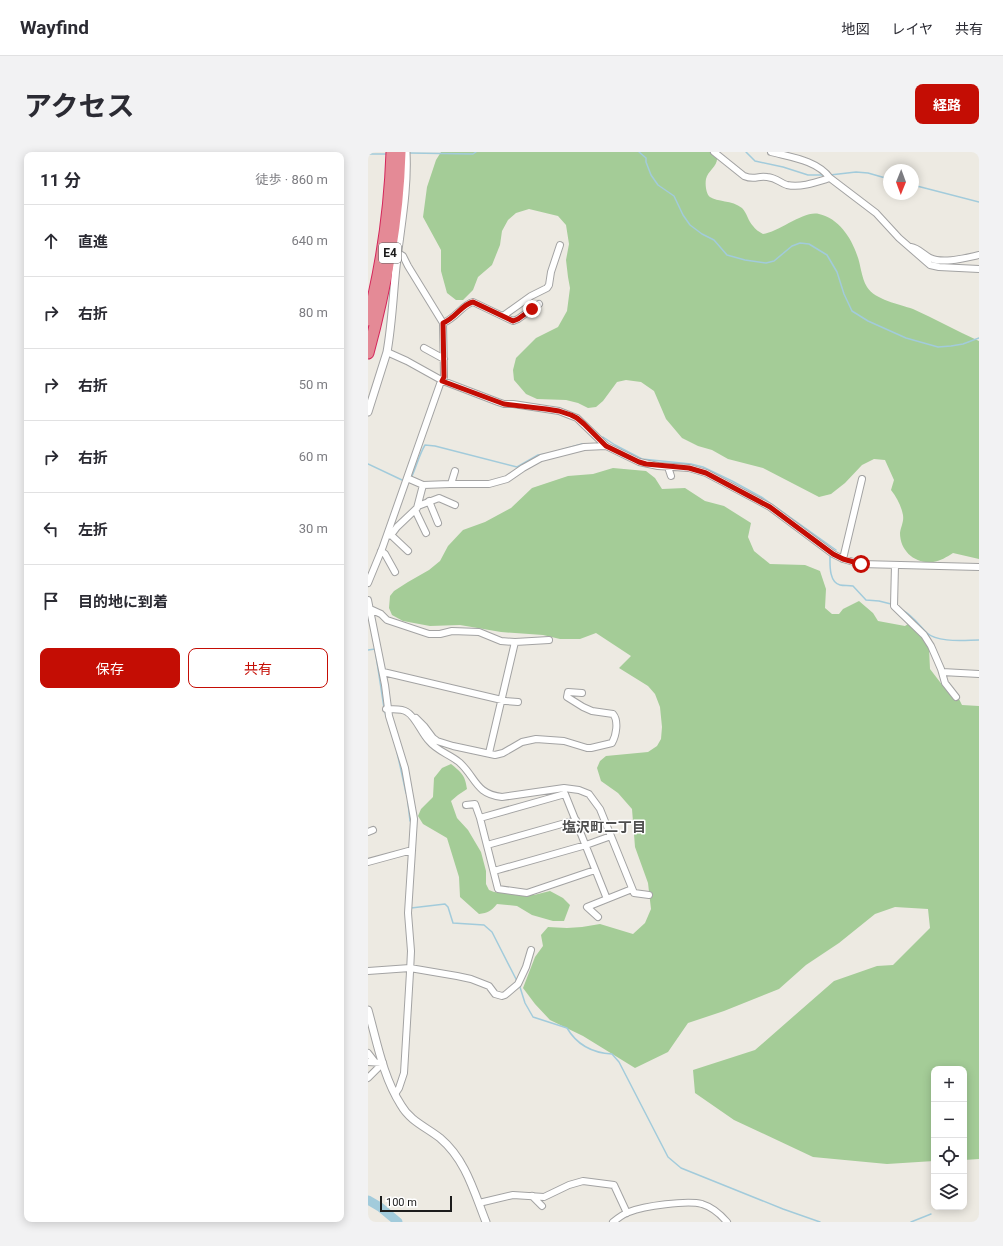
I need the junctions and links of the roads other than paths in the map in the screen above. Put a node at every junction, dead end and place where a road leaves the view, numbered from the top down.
1 (392, 152) edge
2 (400, 152) edge
3 (406, 152) edge
4 (714, 152) edge
5 (770, 152) edge
6 (828, 175) junction
7 (560, 245) dead end
8 (909, 247) junction
9 (398, 253) junction
10 (979, 255) edge
11 (979, 269) edge
12 (525, 300) junction
13 (539, 304) dead end
14 (532, 309) junction
15 (503, 316) junction
16 (368, 320) edge
17 (443, 323) junction
18 (424, 348) dead end
19 (387, 352) junction
20 (368, 353) edge
21 (444, 360) junction
22 (442, 381) junction
23 (368, 412) edge
24 (606, 446) junction
25 (668, 466) junction
26 (454, 471) dead end
27 (671, 476) dead end
28 (407, 478) junction
29 (862, 479) dead end
30 (451, 484) junction
31 (423, 485) junction
32 (429, 501) junction
33 (455, 505) dead end
34 (416, 508) junction
35 (438, 523) dead end
36 (426, 533) dead end
37 (389, 535) junction
38 (381, 551) junction
39 (408, 551) dead end
40 (843, 559) junction
41 (895, 565) junction
42 (979, 567) edge
43 (395, 572) dead end
44 (368, 583) edge
45 (368, 600) edge
46 (370, 609) junction
47 (549, 640) dead end
48 (515, 642) junction
49 (382, 672) junction
50 (942, 672) junction
51 (979, 674) edge
52 (582, 693) dead end
53 (956, 697) dead end
54 (501, 700) junction
55 (518, 702) dead end
56 (387, 709) junction
57 (411, 715) junction
58 (489, 753) junction
59 (466, 806) dead end
60 (480, 818) junction
61 (576, 820) junction
62 (611, 836) junction
63 (487, 845) junction
64 (586, 845) junction
65 (412, 850) junction
66 (368, 862) edge
67 (595, 870) junction
68 (494, 871) junction
69 (632, 889) junction
70 (648, 895) dead end
71 (607, 899) junction
72 (598, 917) dead end
73 (531, 950) dead end
74 (410, 968) junction
75 (368, 971) edge
76 (368, 1010) edge
77 (368, 1053) edge
78 (371, 1062) edge
79 (383, 1063) junction
80 (368, 1078) edge
81 (395, 1094) junction
82 (532, 1196) junction
83 (479, 1202) junction
84 (542, 1206) dead end
85 (627, 1213) junction
86 (486, 1222) edge
87 (613, 1222) edge
88 (728, 1222) edge

1 - 16 highway, E4
2 - 20 highway, E4
3 - 9 street
4 - 6 street
5 - 6 street
6 - 8 street
7 - 12 street
8 - 10 street
8 - 11 street
9 - 17 street
9 - 19 street
12 - 14 street
12 - 15 street
13 - 14 street
14 - 15 street
15 - 17 street
17 - 21 street
18 - 21 street
19 - 22 street
19 - 23 street
21 - 22 street
22 - 24 street
22 - 28 street
24 - 25 street
24 - 30 street
25 - 27 street
25 - 40 street
26 - 30 street
28 - 31 street
28 - 37 street
29 - 40 street
30 - 31 street
31 - 34 street
32 - 33 street
32 - 34 street
32 - 35 street
34 - 36 street
34 - 37 street
37 - 38 street
37 - 39 street
38 - 43 street
38 - 44 street
40 - 41 street
41 - 42 street
41 - 50 street
45 - 46 street
46 - 48 street
46 - 49 street
47 - 48 street
48 - 54 street
49 - 54 street
49 - 56 street
50 - 51 street
50 - 53 street
52 - 58 street
54 - 55 street
54 - 58 street
56 - 57 street
56 - 65 street
57 - 58 street
57 - 62 street
59 - 60 street
60 - 61 street
60 - 63 street
61 - 63 street
61 - 64 street
62 - 64 street
62 - 69 street
63 - 68 street
64 - 67 street
64 - 68 street
65 - 66 street
65 - 74 street
67 - 68 street
67 - 71 street
69 - 70 street
69 - 71 street
71 - 72 street
73 - 74 street
74 - 75 street
74 - 81 street
76 - 79 street
77 - 78 street
78 - 79 street
79 - 80 street
79 - 81 street
81 - 83 street
82 - 83 street
82 - 84 street
82 - 85 street
83 - 86 street
85 - 87 street
85 - 88 street

